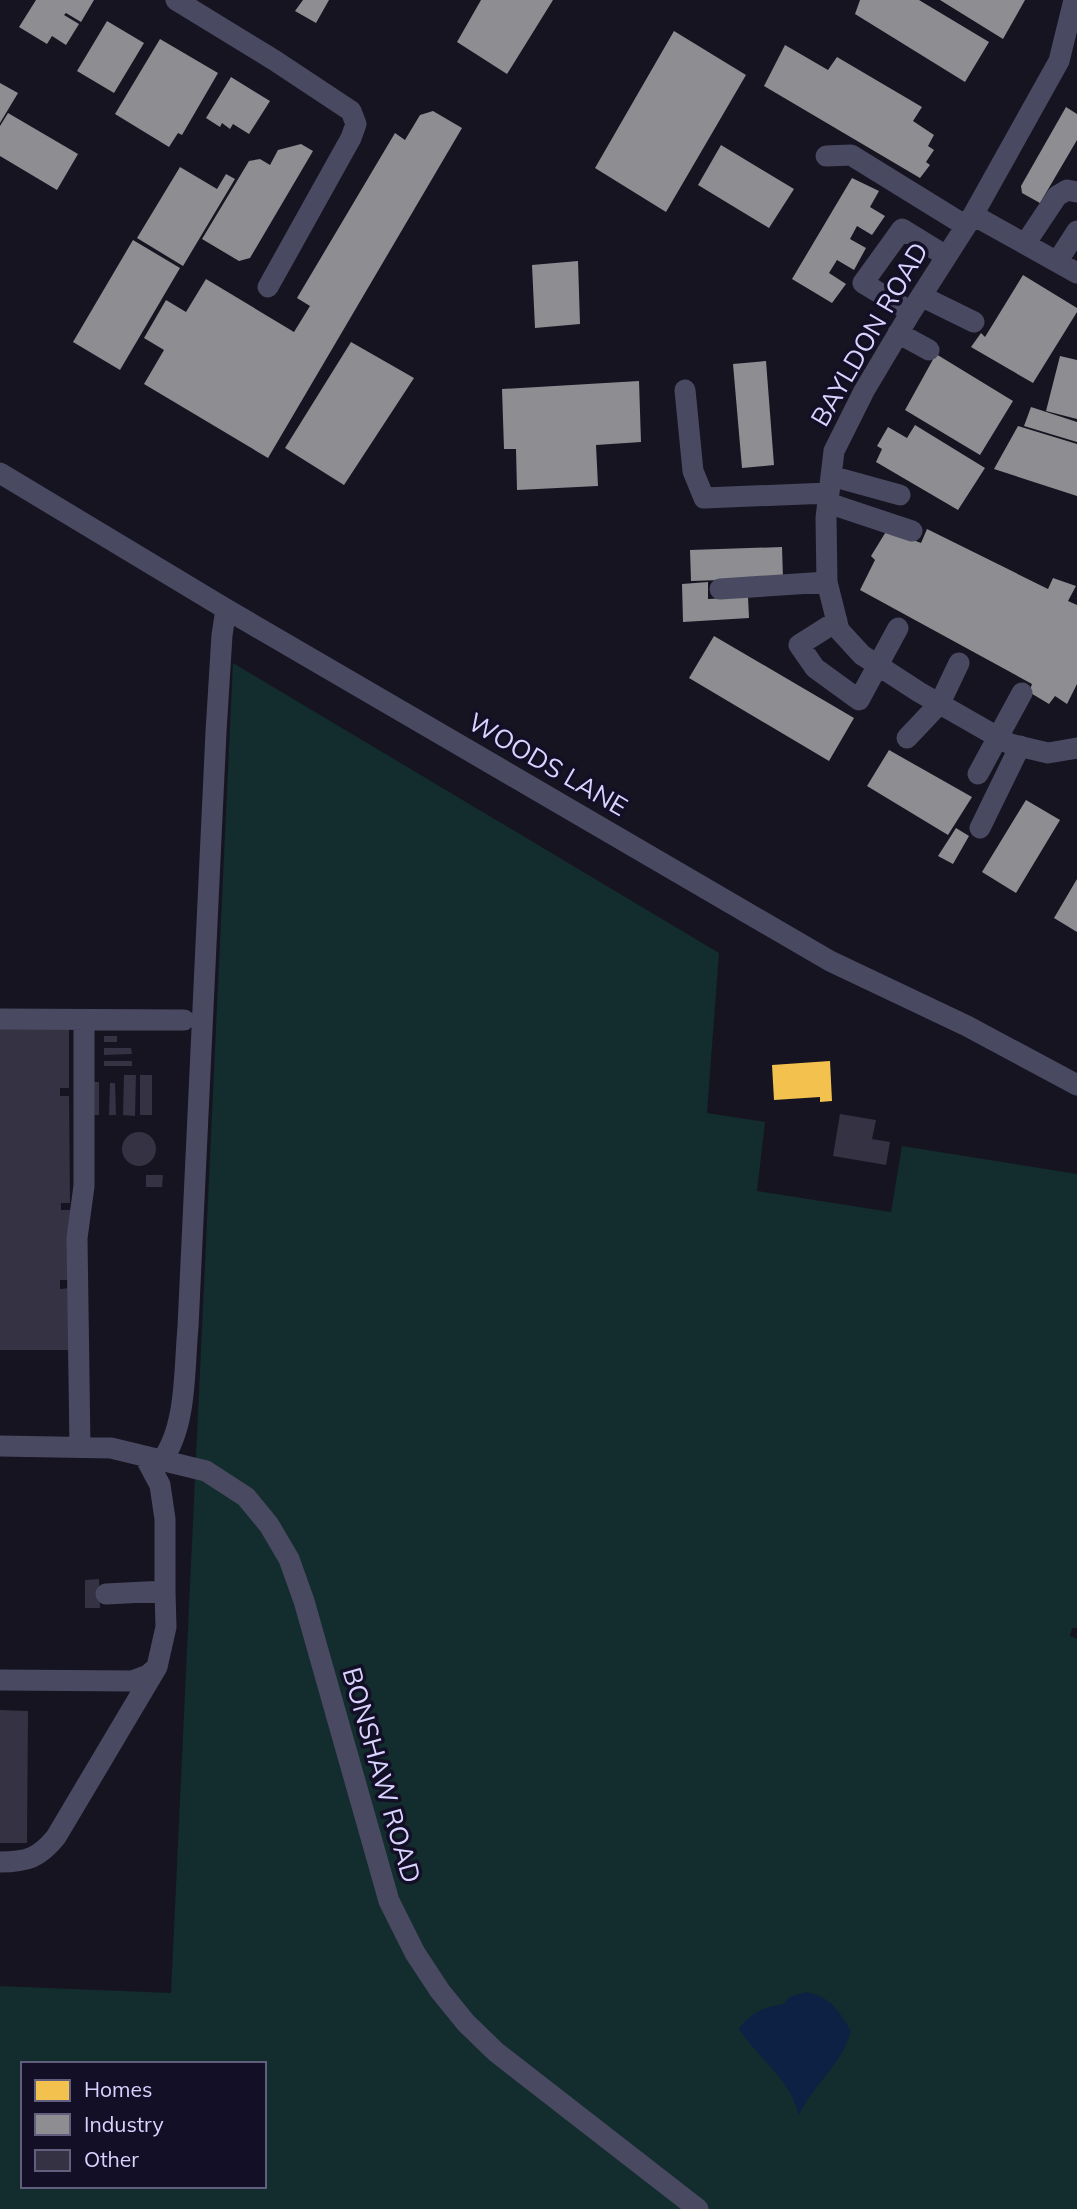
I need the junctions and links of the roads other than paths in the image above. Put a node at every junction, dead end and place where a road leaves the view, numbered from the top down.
1 (176, 0) edge
2 (1074, 0) edge
3 (826, 156) dead end
4 (1077, 191) edge
5 (970, 220) junction
6 (1077, 231) edge
7 (1025, 244) junction
8 (946, 257) junction
9 (1057, 262) junction
10 (1077, 273) edge
11 (268, 287) dead end
12 (916, 304) junction
13 (974, 322) dead end
14 (898, 333) junction
15 (929, 350) dead end
16 (685, 390) dead end
17 (0, 473) edge
18 (830, 490) junction
19 (900, 495) dead end
20 (912, 531) dead end
21 (827, 582) junction
22 (720, 589) dead end
23 (226, 609) junction
24 (837, 621) junction
25 (898, 628) dead end
26 (959, 663) dead end
27 (878, 665) junction
28 (1022, 693) dead end
29 (940, 703) junction
30 (997, 737) junction
31 (907, 738) dead end
32 (1020, 746) junction
33 (1077, 748) edge
34 (978, 774) dead end
35 (980, 828) dead end
36 (0, 1019) edge
37 (84, 1020) junction
38 (184, 1020) dead end
39 (1077, 1085) edge
40 (0, 1446) edge
41 (80, 1447) junction
42 (153, 1458) junction
43 (165, 1591) junction
44 (106, 1594) dead end
45 (157, 1667) junction
46 (0, 1680) edge
47 (0, 1863) edge
48 (698, 2209) edge

1 - 11 street
2 - 5 street, BAYLDON ROAD
3 - 5 street
4 - 7 street
5 - 7 street
5 - 8 street, BAYLDON ROAD
6 - 9 street
7 - 9 street
8 - 12 street, BAYLDON ROAD
8 - 12 street
9 - 10 street
12 - 13 street
12 - 14 street, BAYLDON ROAD
14 - 15 street
14 - 18 street, BAYLDON ROAD
16 - 18 street
17 - 23 street, WOODS LANE
18 - 19 street
18 - 20 street
18 - 21 street, BAYLDON ROAD
21 - 22 street
21 - 24 street, BAYLDON ROAD
23 - 39 street, WOODS LANE
23 - 42 street
24 - 27 street, BAYLDON ROAD
24 - 27 street
25 - 27 street
26 - 29 street
27 - 29 street, BAYLDON ROAD
28 - 30 street
29 - 30 street, BAYLDON ROAD
29 - 31 street
30 - 32 street, BAYLDON ROAD
30 - 34 street
32 - 33 street, BAYLDON ROAD
32 - 35 street
36 - 37 street
37 - 38 street
37 - 41 street
40 - 41 street, BONSHAW ROAD
41 - 42 street, BONSHAW ROAD
42 - 43 street
42 - 48 street, BONSHAW ROAD
43 - 44 street
43 - 45 street
45 - 46 street
45 - 47 street

